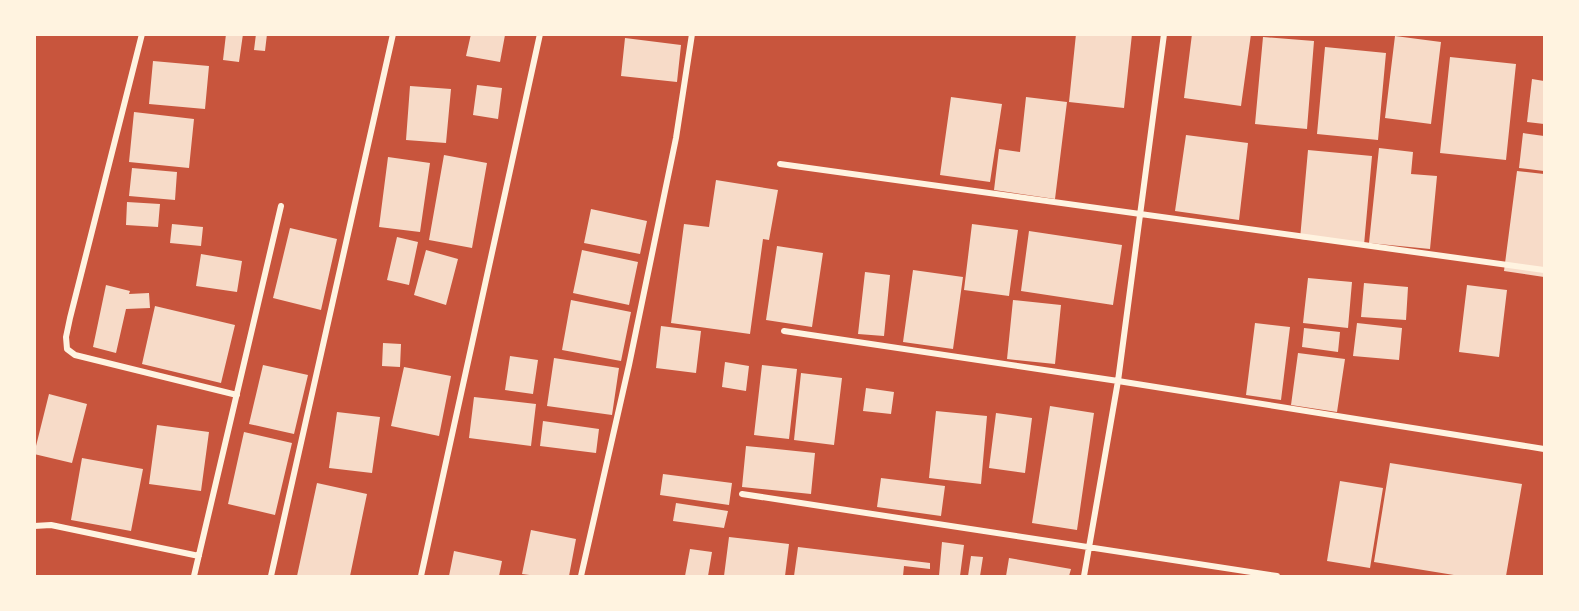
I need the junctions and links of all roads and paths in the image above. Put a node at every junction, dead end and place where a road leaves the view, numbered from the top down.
1 (142, 34) edge
2 (393, 34) edge
3 (540, 34) edge
4 (692, 34) edge
5 (1164, 34) edge
6 (780, 164) dead end
7 (282, 206) dead end
8 (1545, 270) edge
9 (784, 331) dead end
10 (1118, 381) junction
11 (237, 395) junction
12 (1545, 449) edge
13 (742, 494) dead end
14 (34, 526) edge
15 (1089, 548) junction
16 (199, 556) junction
17 (194, 576) edge
18 (271, 576) edge
19 (421, 576) edge
20 (581, 576) edge
21 (1084, 576) edge
22 (1277, 576) edge

1 - 11 street
2 - 18 street
3 - 19 street
4 - 20 street
5 - 10 street
6 - 8 street
7 - 11 street
9 - 10 street
10 - 12 street
10 - 15 street
11 - 16 street
13 - 15 street
14 - 16 street
15 - 21 street
15 - 22 street
16 - 17 street

